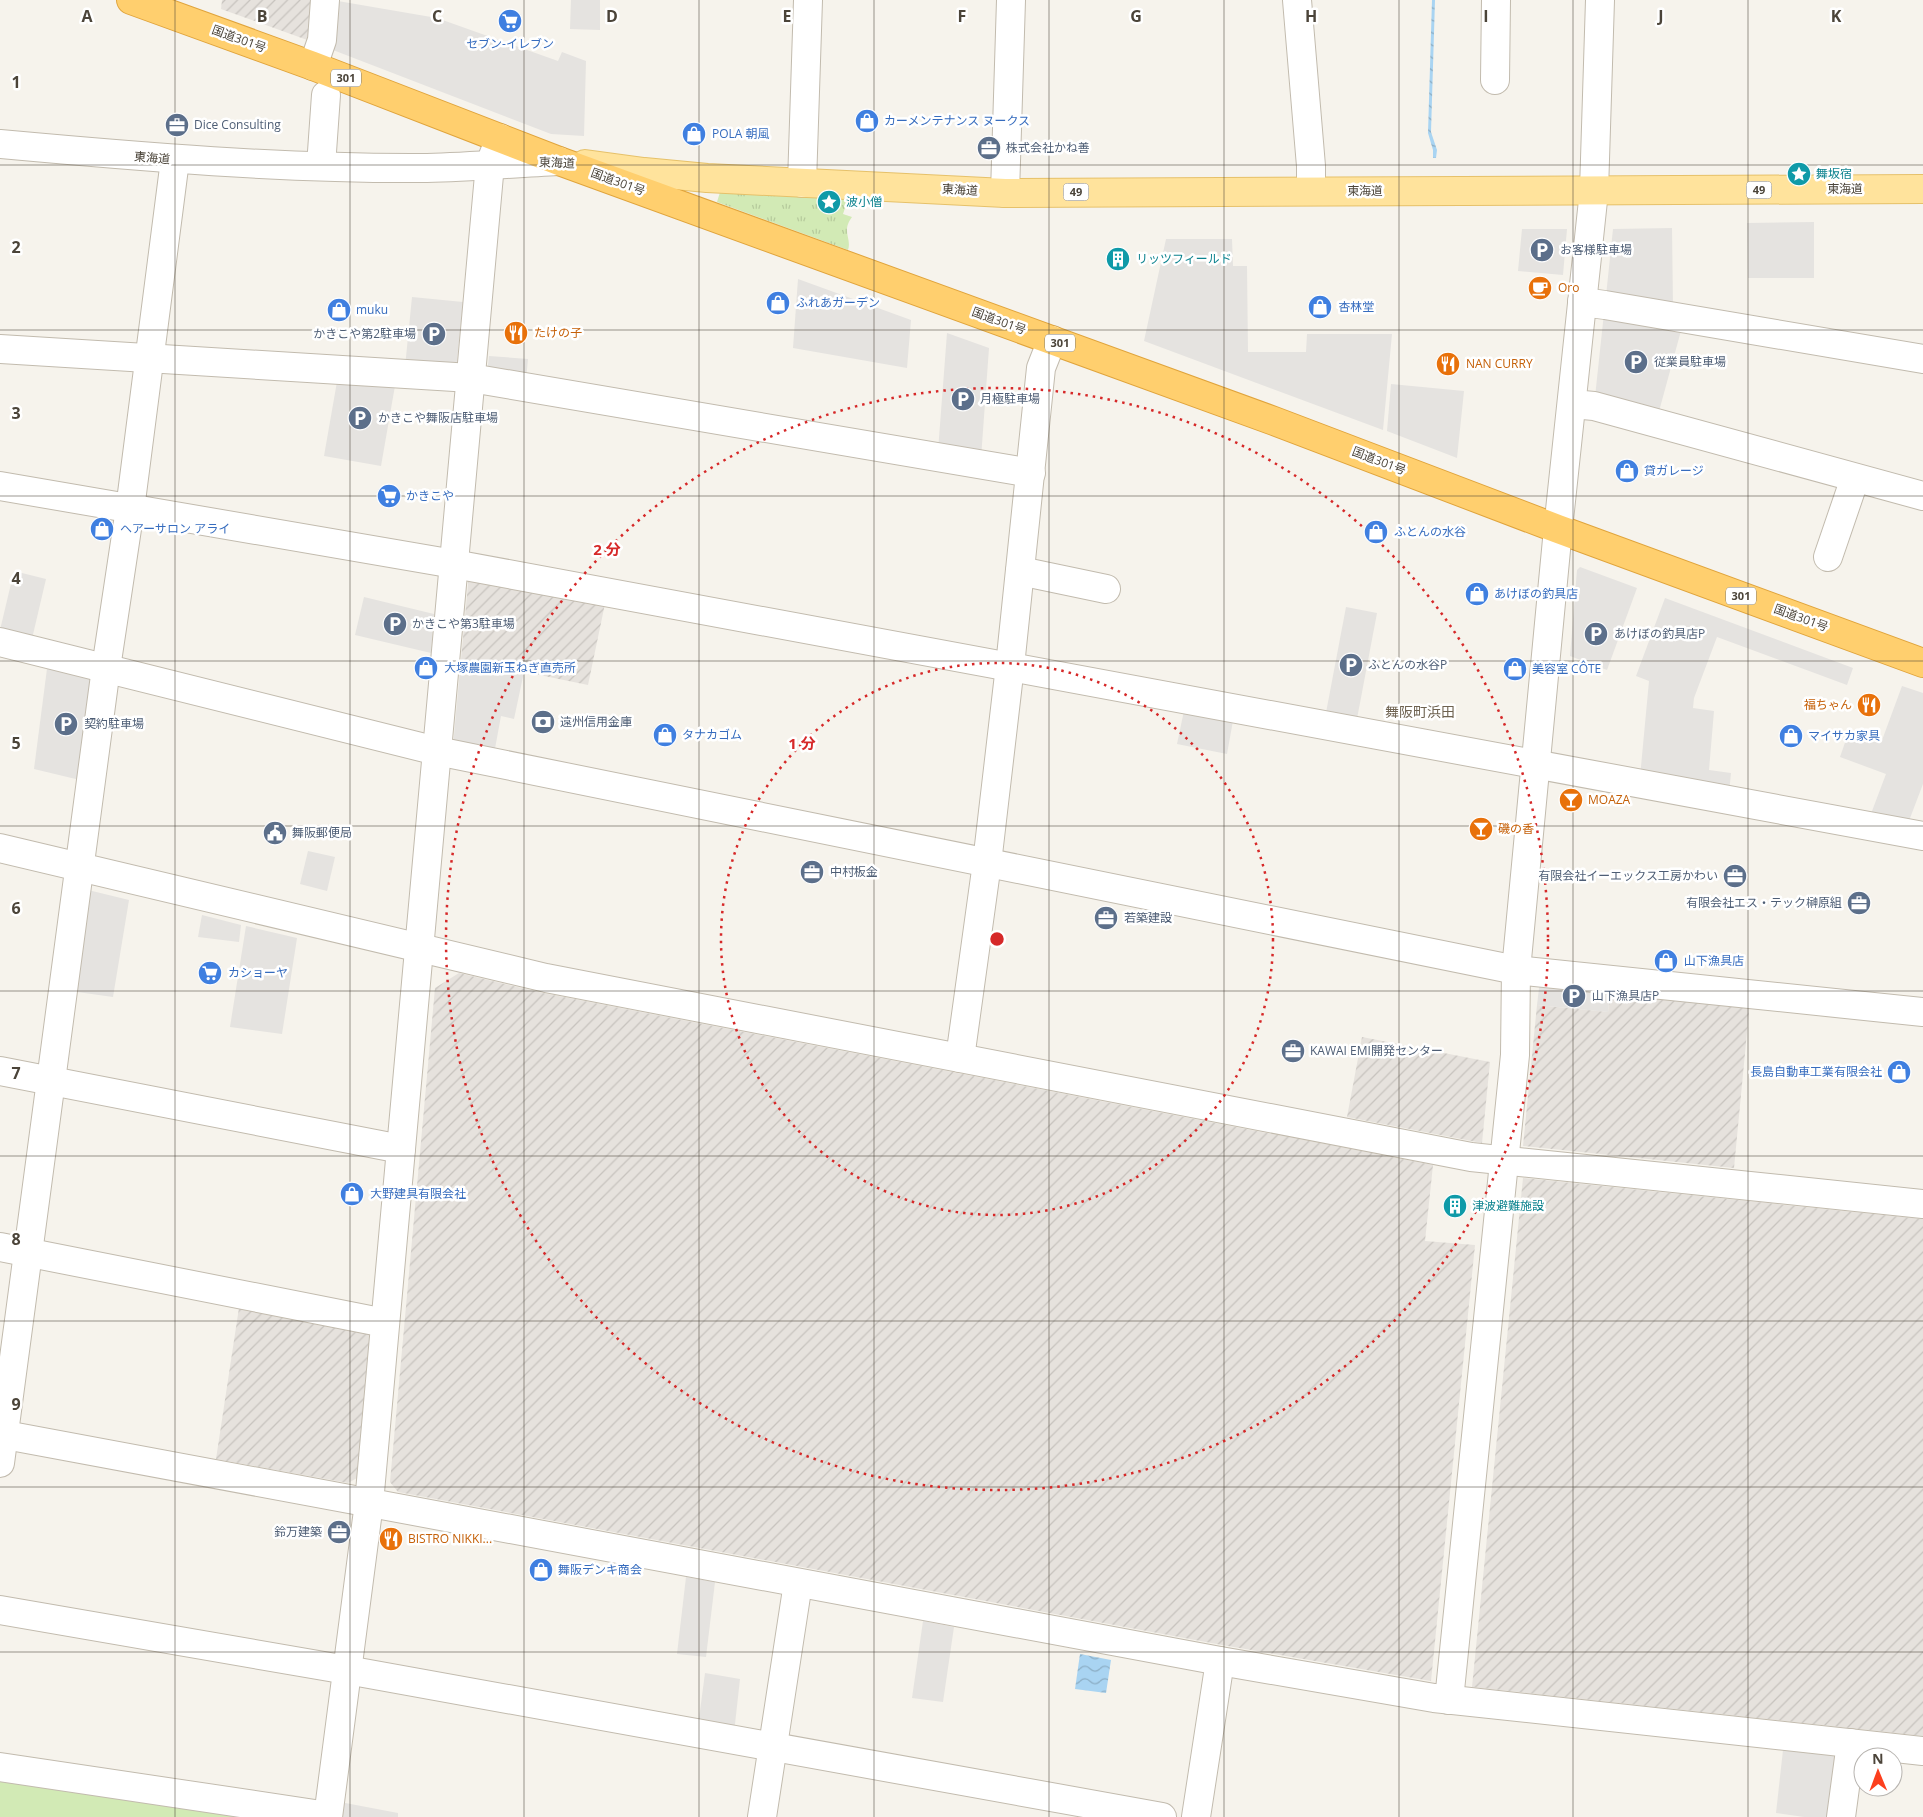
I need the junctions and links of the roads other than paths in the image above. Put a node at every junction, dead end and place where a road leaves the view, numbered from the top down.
1 (131, 0) edge
2 (325, 0) edge
3 (808, 0) edge
4 (1011, 0) edge
5 (1297, 0) edge
6 (1496, 0) edge
7 (1600, 0) edge
8 (313, 66) junction
9 (1495, 80) dead end
10 (326, 95) dead end
11 (500, 138) junction
12 (0, 144) edge
13 (175, 160) junction
14 (559, 161) junction
15 (490, 164) junction
16 (321, 166) junction
17 (802, 183) junction
18 (1923, 189) edge
19 (1311, 191) junction
20 (1594, 191) junction
21 (1005, 192) junction
22 (1582, 302) junction
23 (1052, 340) junction
24 (0, 348) edge
25 (149, 358) junction
26 (1923, 359) edge
27 (471, 378) junction
28 (1572, 404) junction
29 (1031, 473) junction
30 (1855, 478) junction
31 (0, 486) edge
32 (1923, 496) edge
33 (130, 509) junction
34 (1558, 529) junction
35 (1828, 557) dead end
36 (454, 564) junction
37 (1020, 571) junction
38 (1106, 589) dead end
39 (0, 642) edge
40 (1923, 663) edge
41 (1010, 666) junction
42 (106, 668) junction
43 (437, 751) junction
44 (1536, 764) junction
45 (1923, 836) edge
46 (0, 848) edge
47 (987, 863) junction
48 (80, 867) junction
49 (419, 948) junction
50 (1516, 970) junction
51 (1923, 1012) edge
52 (960, 1058) junction
53 (0, 1071) edge
54 (51, 1081) junction
55 (401, 1149) junction
56 (1504, 1160) junction
57 (1923, 1204) edge
58 (0, 1247) edge
59 (28, 1253) junction
60 (385, 1323) junction
61 (2, 1434) edge
62 (0, 1463) edge
63 (369, 1502) junction
64 (798, 1583) junction
65 (0, 1610) edge
66 (1220, 1661) junction
67 (347, 1670) junction
68 (1450, 1700) junction
69 (1852, 1743) junction
70 (773, 1747) junction
71 (1923, 1751) edge
72 (0, 1767) edge
73 (328, 1817) edge
74 (762, 1817) edge
75 (1162, 1817) edge
76 (1196, 1817) edge
77 (1841, 1817) edge

1 - 8 highway, 国道301号 / 301
2 - 8 street
3 - 17 street
4 - 21 street
5 - 19 street
6 - 9 street
7 - 20 street
8 - 11 highway, 国道301号 / 301
10 - 16 street
11 - 14 highway, 国道301号 / 301
11 - 15 street
12 - 13 street, 東海道
13 - 16 street, 東海道
13 - 25 street
14 - 15 street, 東海道
14 - 17 main road, 東海道 / 49
14 - 23 highway, 国道301号 / 301
15 - 16 street, 東海道
15 - 27 street
17 - 21 main road, 東海道 / 49
18 - 20 main road, 東海道 / 49
19 - 20 main road, 東海道 / 49
19 - 21 main road, 東海道 / 49
20 - 22 street
22 - 26 street
22 - 28 street
23 - 29 street
23 - 34 highway, 国道301号 / 301
24 - 25 street
25 - 27 street
25 - 33 street
27 - 29 street
27 - 36 street
28 - 30 street
28 - 34 street
29 - 37 street
30 - 32 street
30 - 35 street
31 - 33 street
33 - 36 street
33 - 42 street
34 - 40 highway, 国道301号 / 301
34 - 44 street
36 - 41 street
36 - 43 street
37 - 38 street
37 - 41 street
39 - 42 street
41 - 44 street
41 - 47 street
42 - 43 street
42 - 48 street
43 - 47 street
43 - 49 street
44 - 45 street
44 - 50 street
46 - 48 street
47 - 50 street
47 - 52 street
48 - 49 street
48 - 54 street
49 - 52 street
49 - 55 street
50 - 51 street
50 - 56 street
52 - 56 street
53 - 54 street
54 - 55 street
54 - 59 street
55 - 60 street
56 - 57 street
56 - 68 street
58 - 59 street
59 - 60 street
59 - 61 street
60 - 63 street
61 - 62 street
61 - 63 street
63 - 64 street
63 - 67 street
64 - 66 street
64 - 70 street
65 - 67 street
66 - 68 street
66 - 76 street
67 - 70 street
67 - 73 street
68 - 69 street
69 - 71 street
69 - 77 street
70 - 74 street
70 - 75 street
72 - 73 street

